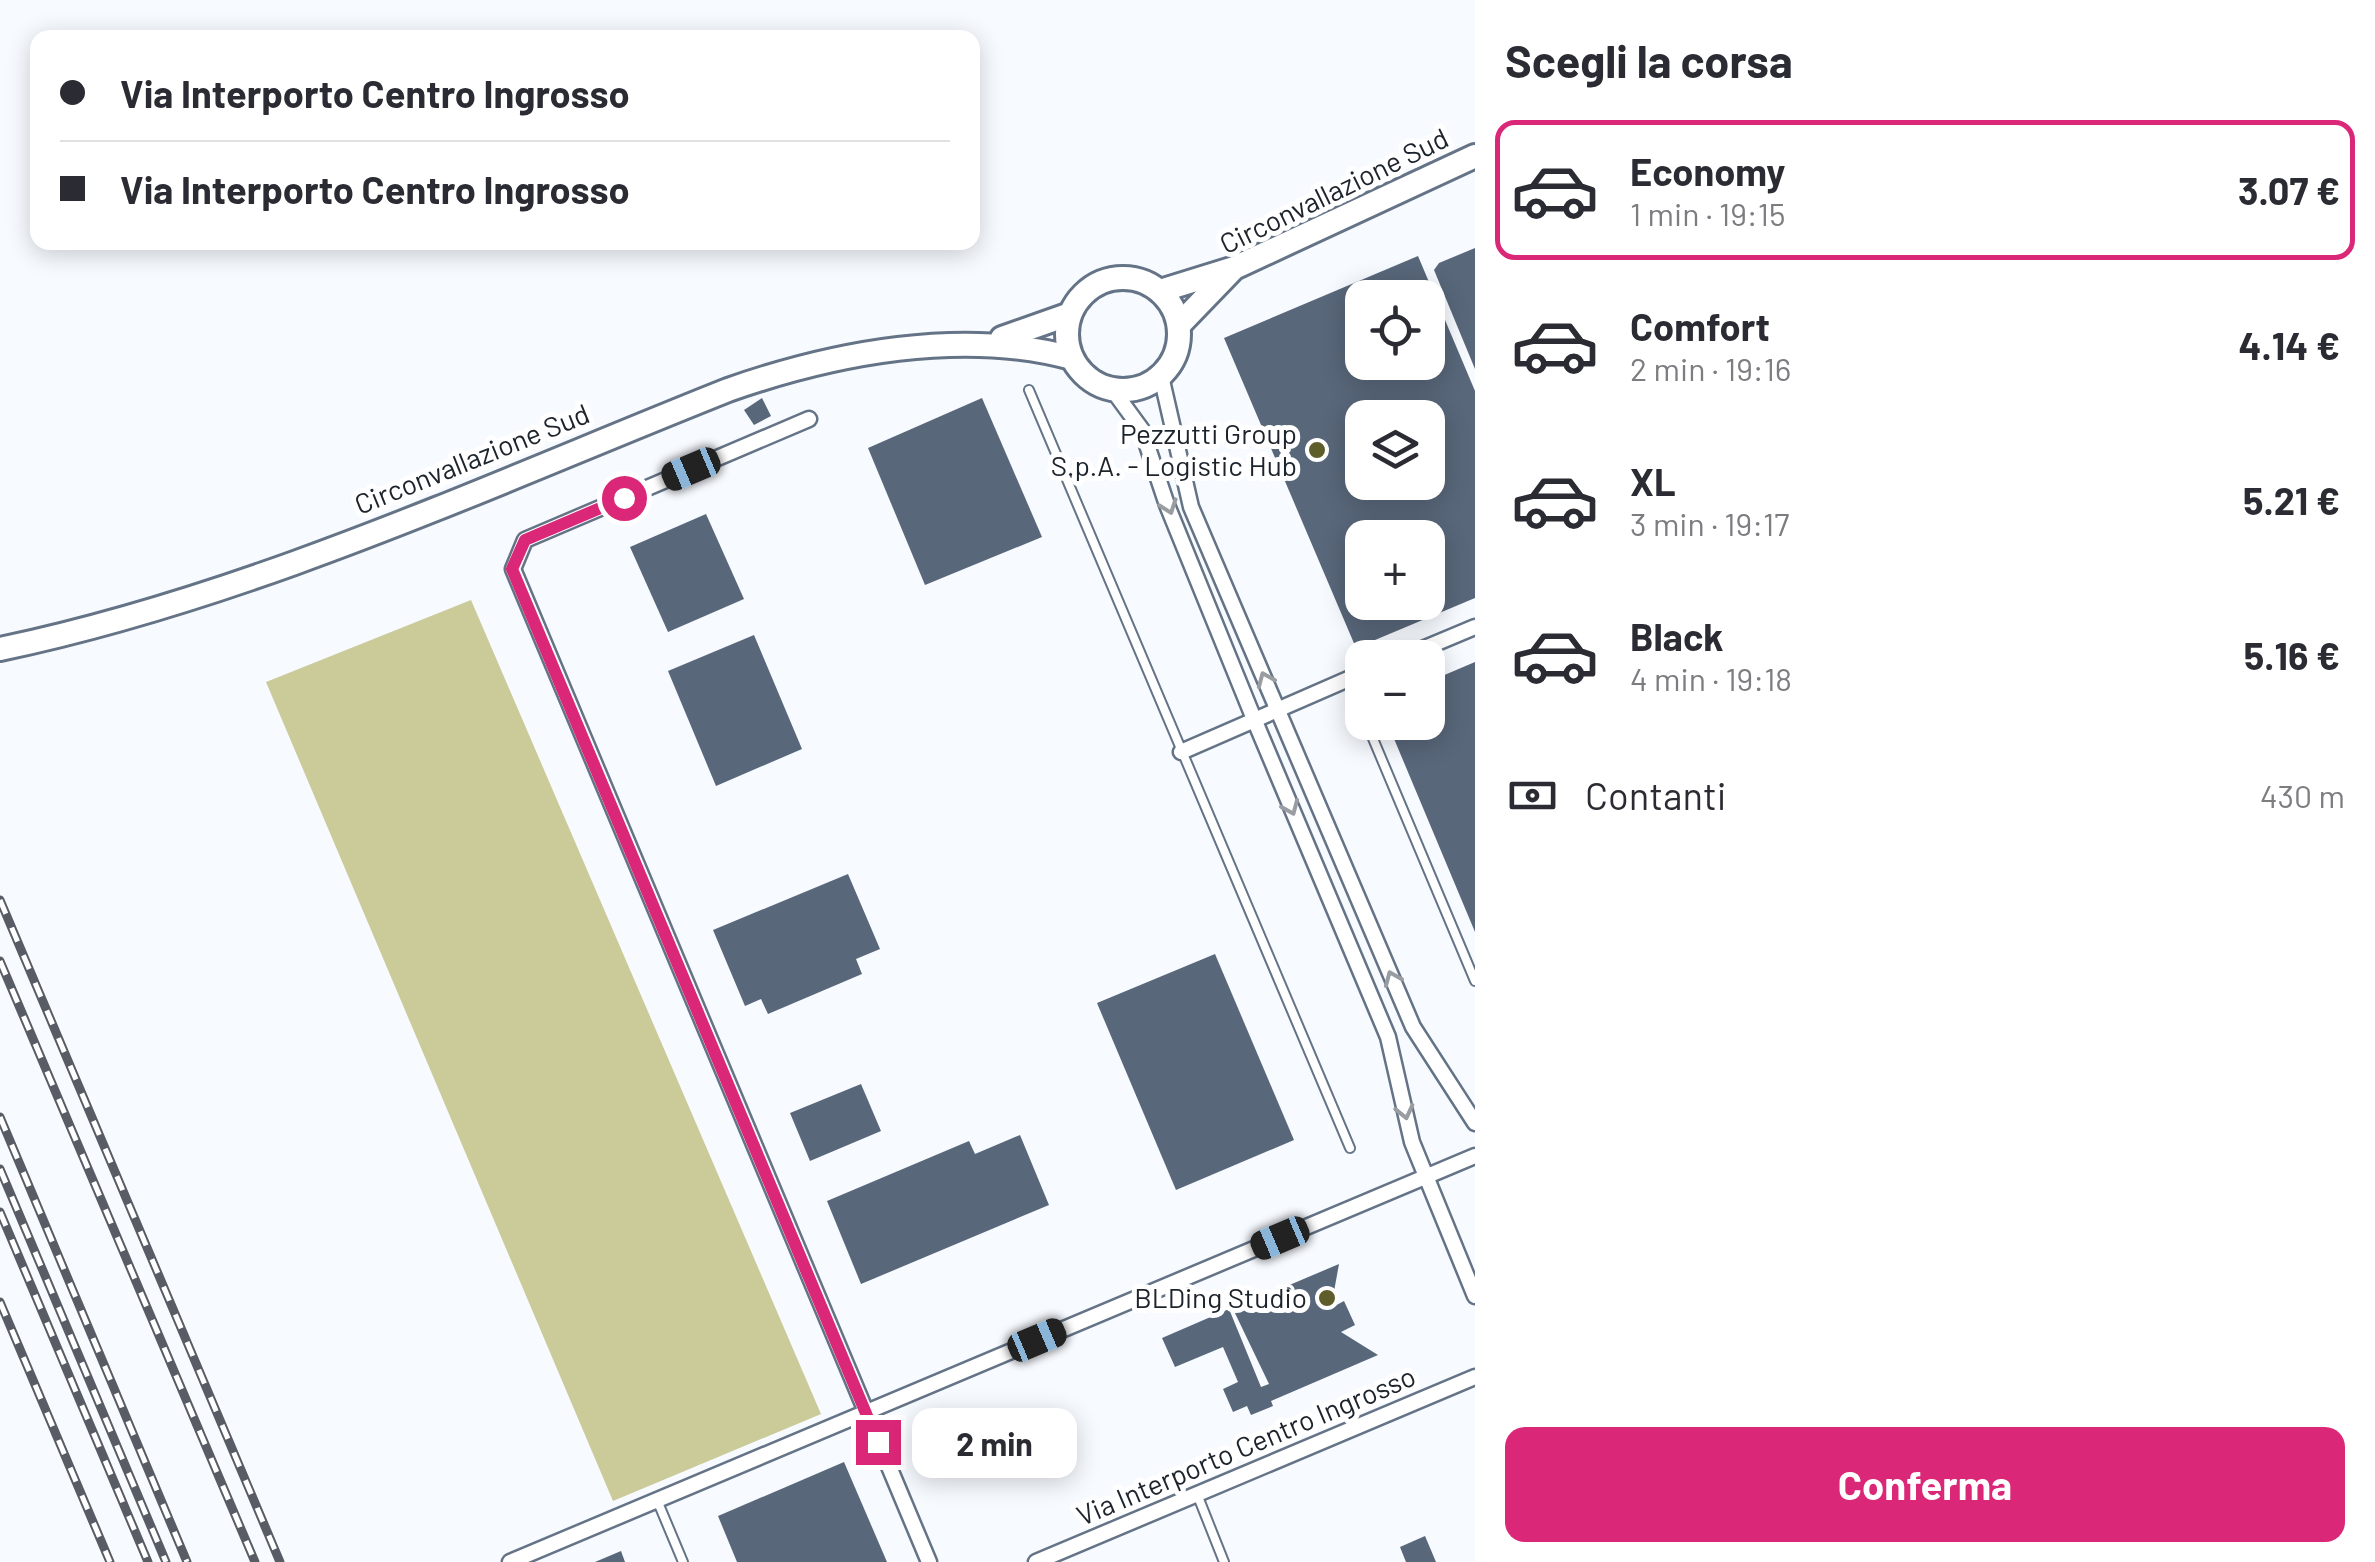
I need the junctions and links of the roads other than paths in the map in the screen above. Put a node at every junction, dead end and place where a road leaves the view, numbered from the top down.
1 (1475, 156) edge
2 (1234, 268) junction
3 (1160, 290) junction
4 (1070, 314) junction
5 (1179, 325) junction
6 (969, 345) junction
7 (1072, 358) junction
8 (1161, 376) junction
9 (1029, 390) dead end
10 (1112, 390) junction
11 (808, 419) dead end
12 (1475, 626) edge
13 (1443, 640) edge
14 (0, 649) edge
15 (1345, 681) edge
16 (1278, 709) junction
17 (1254, 720) junction
18 (1374, 740) edge
19 (1180, 752) junction
20 (1475, 981) edge
21 (1475, 1123) edge
22 (1350, 1148) dead end
23 (1475, 1156) edge
24 (1425, 1177) junction
25 (1475, 1296) edge
26 (1475, 1376) edge
27 (866, 1412) junction
28 (1197, 1494) junction
29 (656, 1500) junction
30 (510, 1562) edge
31 (683, 1562) edge
32 (929, 1562) edge
33 (1036, 1562) edge
34 (1224, 1562) edge

1 - 2 main road, Circonvallazione Sud
2 - 3 main road, Circonvallazione Sud
2 - 5 main road, Circonvallazione Sud
3 - 4 main road
3 - 5 main road
4 - 6 main road
4 - 7 main road
5 - 8 main road
6 - 7 main road
6 - 14 main road, Circonvallazione Sud
7 - 10 main road
8 - 10 main road
16 -> 8 street
9 - 19 lane
10 -> 17 street
11 - 27 street
12 - 13 street
15 - 16 street
16 - 17 street
21 -> 16 street
17 - 19 street
17 -> 24 street
18 - 20 lane
19 - 22 lane
23 - 24 street
24 - 25 street
24 - 27 street
26 - 28 street, Via Interporto Centro Ingrosso
27 - 29 street
27 - 32 street
28 - 33 street, Via Interporto Centro Ingrosso
28 - 34 lane
29 - 30 street
29 - 31 lane

